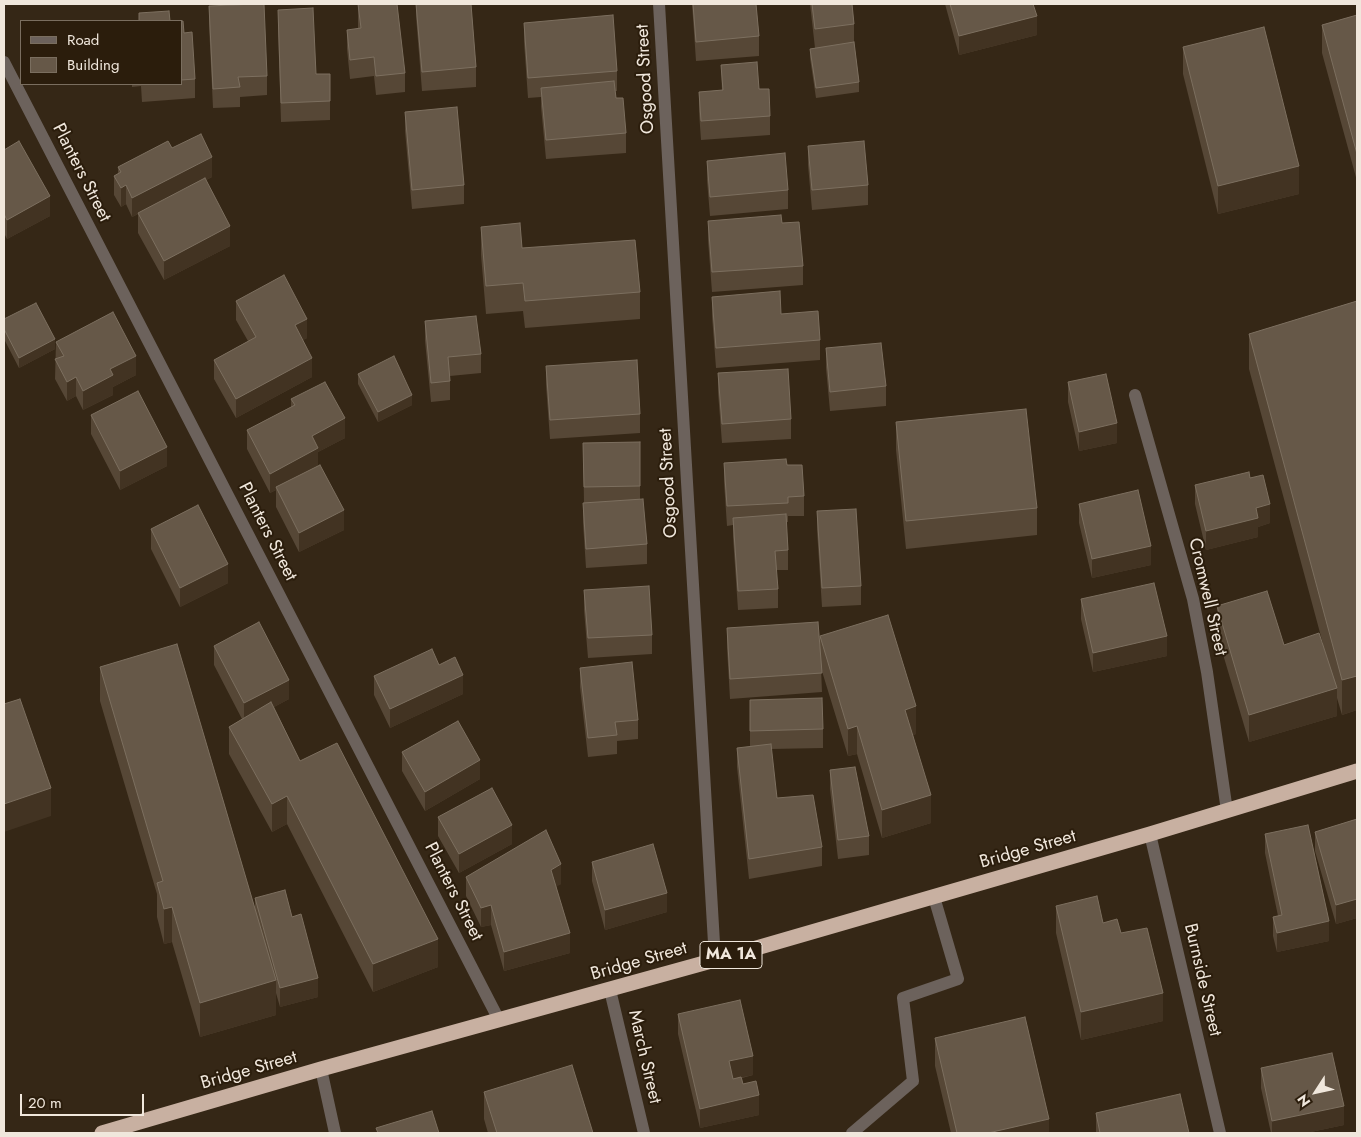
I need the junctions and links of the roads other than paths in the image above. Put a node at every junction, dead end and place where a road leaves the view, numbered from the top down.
1 (659, 4) edge
2 (4, 62) edge
3 (1135, 395) dead end
4 (1357, 771) edge
5 (1227, 812) junction
6 (1150, 834) junction
7 (934, 897) junction
8 (715, 960) junction
9 (610, 990) junction
10 (499, 1020) junction
11 (321, 1069) junction
12 (102, 1133) edge
13 (335, 1133) edge
14 (644, 1133) edge
15 (852, 1133) edge
16 (1220, 1133) edge

1 - 8 street, Osgood Street
2 - 10 street, Planters Street
3 - 5 street, Cromwell Street
4 - 5 highway, Bridge Street / MA 1A
5 - 6 highway, Bridge Street / MA 1A
6 - 7 highway, Bridge Street / MA 1A
6 - 16 street, Burnside Street
7 - 8 highway, Bridge Street / MA 1A
7 - 15 street
8 - 9 highway, Bridge Street / MA 1A
9 - 10 highway, Bridge Street / MA 1A
9 - 14 street, March Street
10 - 11 highway, Bridge Street / MA 1A
11 - 12 highway, Bridge Street / MA 1A
11 - 13 street

